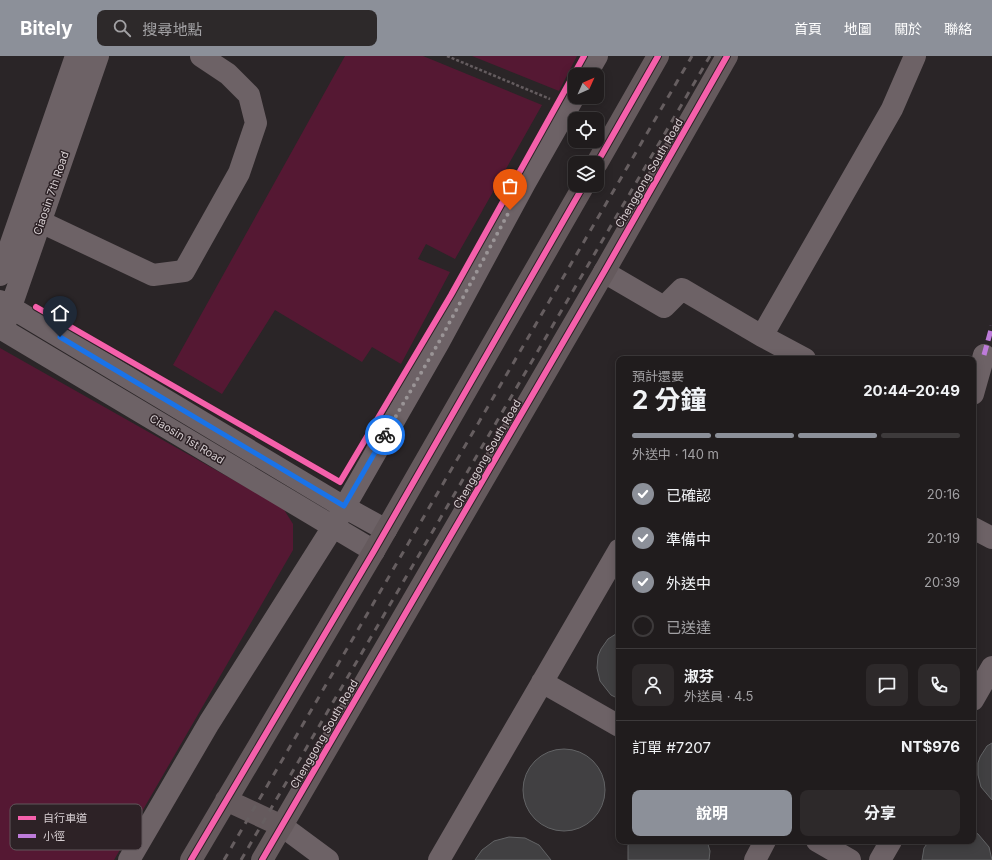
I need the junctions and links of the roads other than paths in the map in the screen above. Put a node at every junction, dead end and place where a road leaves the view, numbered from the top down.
1 (76, 56) edge
2 (98, 56) edge
3 (201, 56) edge
4 (597, 56) edge
5 (658, 56) edge
6 (727, 56) edge
7 (915, 56) edge
8 (590, 68) edge
9 (570, 104) edge
10 (600, 156) edge
11 (580, 192) edge
12 (41, 222) junction
13 (604, 272) junction
14 (0, 274) edge
15 (5, 304) edge
16 (2, 329) edge
17 (762, 336) junction
18 (984, 355) dead end
19 (799, 356) edge
20 (976, 383) edge
21 (344, 506) junction
22 (333, 526) junction
23 (386, 530) junction
24 (976, 530) edge
25 (992, 538) edge
26 (374, 551) junction
27 (616, 555) edge
28 (991, 671) edge
29 (542, 682) junction
30 (976, 695) edge
31 (616, 724) edge
32 (226, 800) junction
33 (282, 826) junction
34 (142, 838) edge
35 (763, 844) edge
36 (822, 844) edge
37 (889, 844) edge
38 (135, 850) edge
39 (129, 860) edge
40 (191, 860) edge
41 (262, 860) edge
42 (328, 860) edge
43 (439, 860) edge
44 (755, 860) edge
45 (850, 860) edge
46 (880, 860) edge

1 - 14 street, Ciaosin 7th Road
2 - 12 street, Ciaosin 7th Road
3 - 12 street
4 - 8 street
5 - 10 main road
6 - 13 main road, Chenggong South Road
7 - 17 street
9 - 21 street
11 - 23 main road
12 - 15 street, Ciaosin 7th Road
13 - 17 street
13 - 33 main road, Chenggong South Road
15 - 16 street, Ciaosin 7th Road
15 - 21 street, Ciaosin 1st Road
16 - 22 street, Ciaosin 1st Road
17 - 19 street
18 - 20 street
21 - 22 street
21 - 23 street, Ciaosin 1st Road
22 - 26 street, Ciaosin 1st Road
22 - 34 street
23 - 26 main road
24 - 25 street
26 - 32 main road
27 - 29 street
28 - 30 street
29 - 31 street
29 - 43 street
32 - 33 main road
32 - 40 main road
33 - 41 main road, Chenggong South Road
33 - 42 street
35 - 44 street
36 - 45 street
37 - 46 street
38 - 39 street

